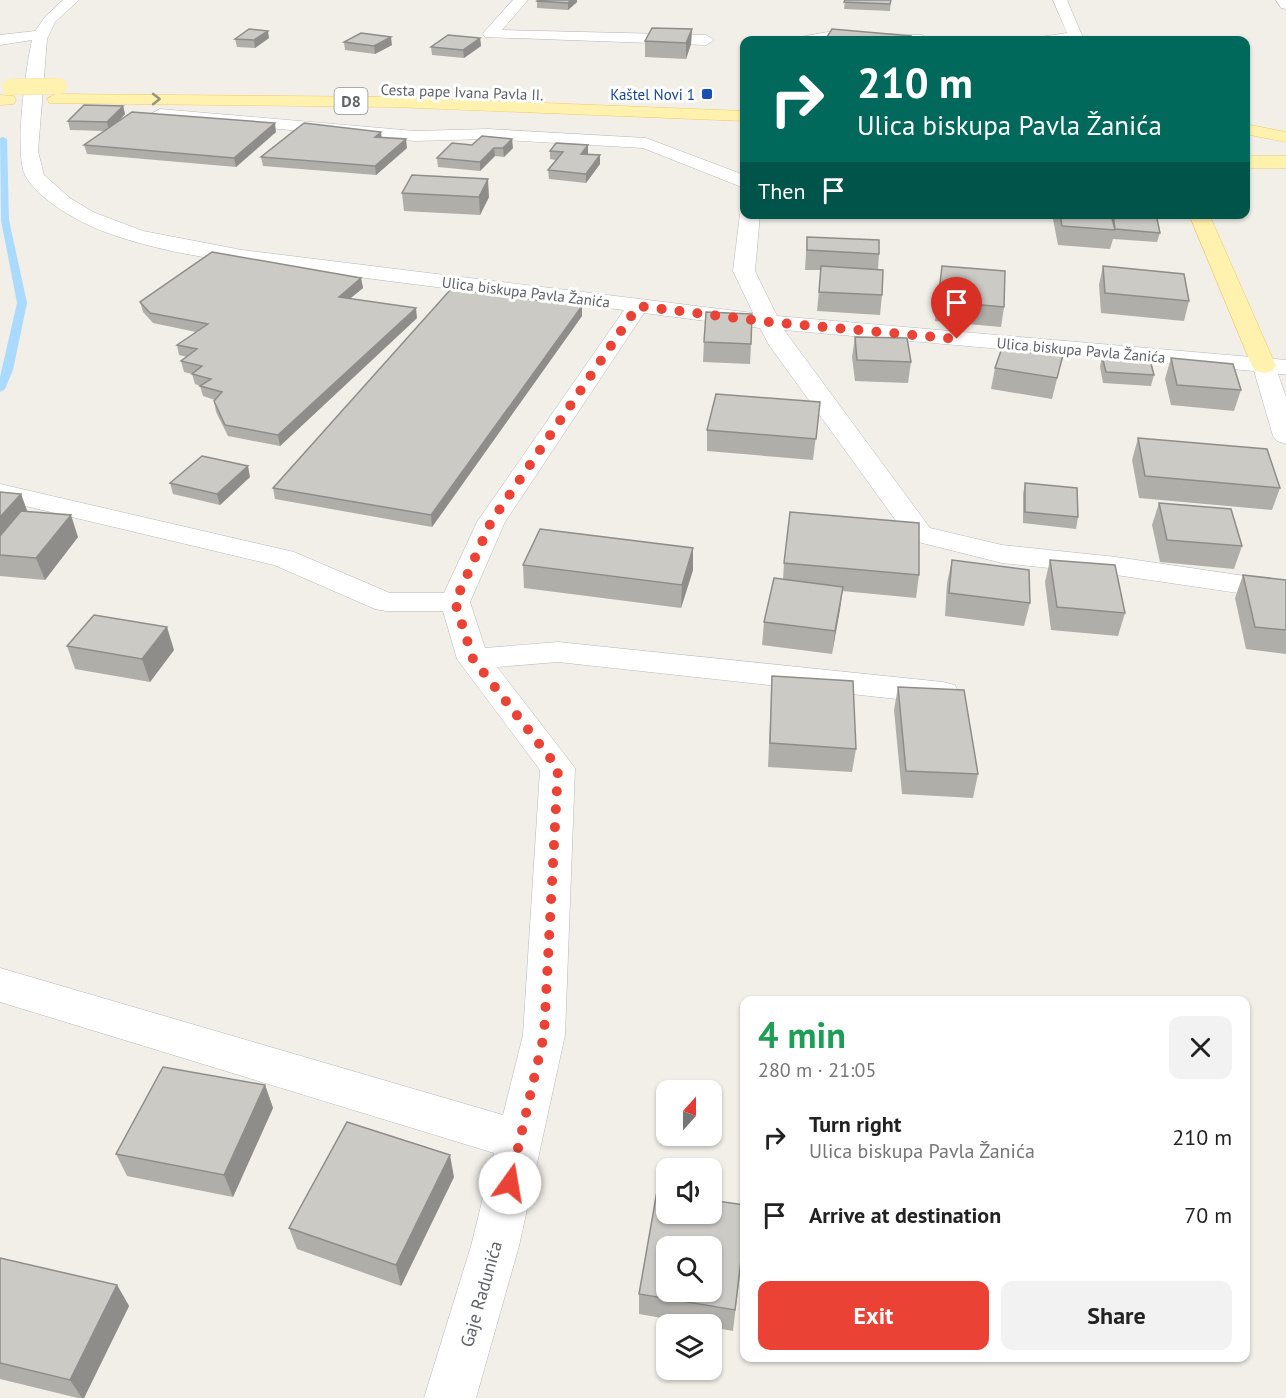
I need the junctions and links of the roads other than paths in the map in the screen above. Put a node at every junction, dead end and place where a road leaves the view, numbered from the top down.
1 (72, 0) edge
2 (521, 0) edge
3 (1060, 0) edge
4 (1283, 0) edge
5 (1286, 4) edge
6 (38, 35) junction
7 (1075, 36) edge
8 (0, 40) edge
9 (706, 40) dead end
10 (57, 93) junction
11 (4, 94) edge
12 (740, 104) edge
13 (160, 114) edge
14 (740, 116) edge
15 (1250, 130) edge
16 (1250, 136) edge
17 (1286, 138) edge
18 (1250, 150) edge
19 (1286, 153) edge
20 (1250, 162) edge
21 (1286, 162) edge
22 (740, 180) edge
23 (749, 219) edge
24 (1201, 219) edge
25 (638, 306) junction
26 (769, 322) junction
27 (1275, 367) edge
28 (1286, 436) edge
29 (0, 492) edge
30 (1286, 591) edge
31 (455, 602) junction
32 (473, 659) junction
33 (960, 695) edge
34 (0, 985) edge
35 (519, 1140) junction
36 (450, 1398) edge

1 - 6 street
2 - 9 street
3 - 7 street
4 - 5 street
6 - 8 street
6 - 25 street, Ulica biskupa Pavla Žanića
10 - 11 main road, Cesta pape Ivana Pavla II. / D8
10 - 12 main road, Cesta pape Ivana Pavla II. / D8
10 -> 14 main road, Cesta pape Ivana Pavla II. / D8
13 - 22 street
15 - 17 main road
16 - 17 main road
18 - 19 main road
20 - 21 main road
23 - 26 street
24 - 27 main road
25 - 26 street, Ulica biskupa Pavla Žanića
25 - 31 street
26 - 27 street, Ulica biskupa Pavla Žanića
26 - 30 street
27 - 28 street
29 - 31 street
31 - 32 street, Gaje Radunića
32 - 33 street
32 - 35 street, Gaje Radunića
34 - 35 street
35 - 36 street, Gaje Radunića

